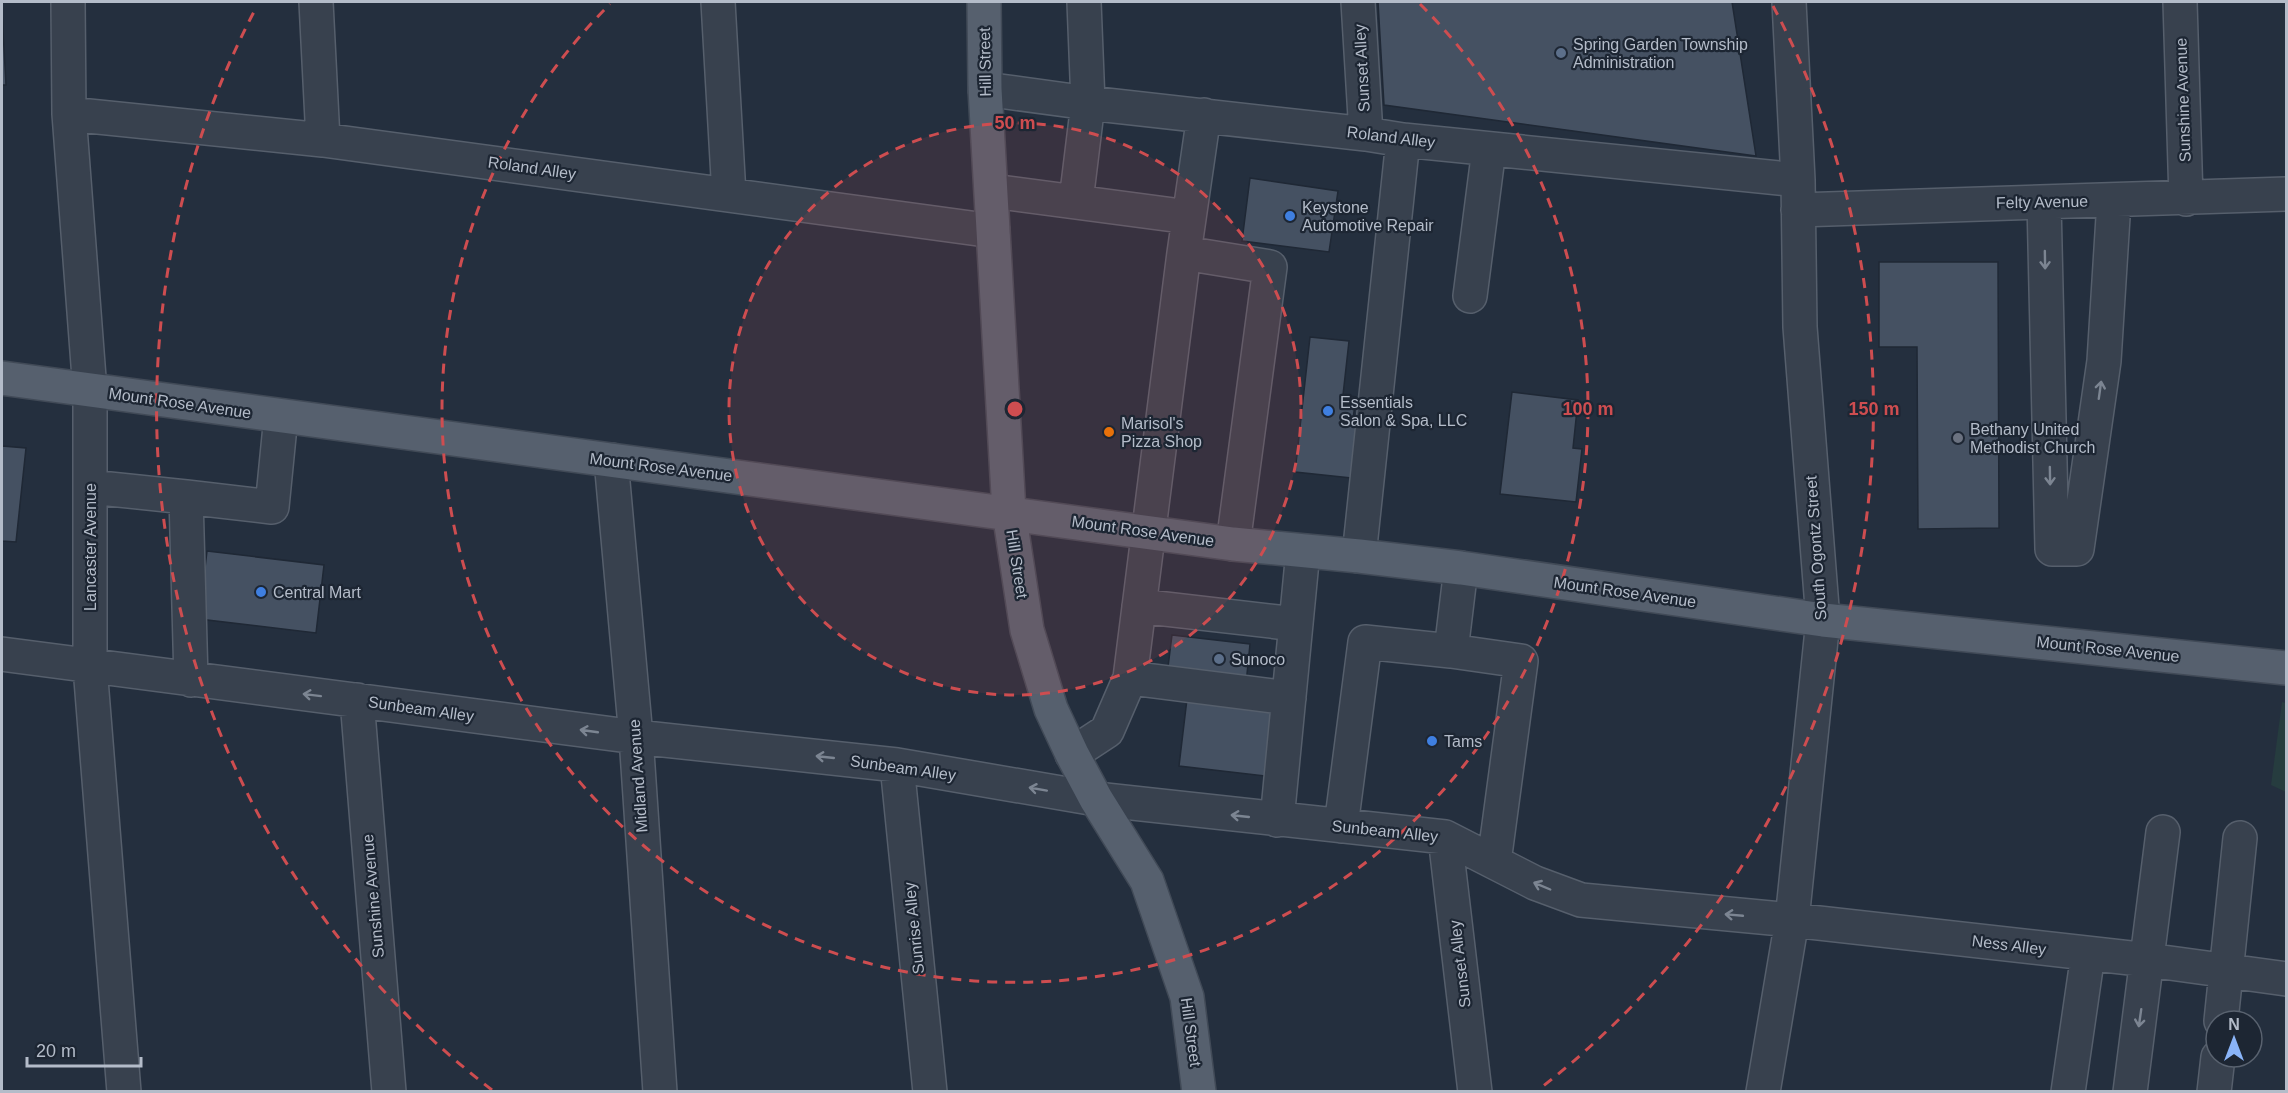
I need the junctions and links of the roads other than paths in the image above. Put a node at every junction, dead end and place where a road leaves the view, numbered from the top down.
1 (68, 2) edge
2 (316, 2) edge
3 (717, 2) edge
4 (984, 2) edge
5 (1084, 2) edge
6 (1358, 2) edge
7 (1789, 2) edge
8 (2180, 2) edge
9 (985, 89) junction
10 (1088, 103) junction
11 (69, 114) junction
12 (1204, 116) junction
13 (1366, 134) junction
14 (323, 140) junction
15 (1403, 140) junction
16 (1489, 148) junction
17 (992, 190) junction
18 (2286, 194) edge
19 (729, 195) junction
20 (1798, 195) junction
21 (2186, 199) junction
22 (1076, 201) junction
23 (2114, 201) junction
24 (2044, 202) junction
25 (1189, 217) junction
26 (993, 231) junction
27 (1184, 253) junction
28 (1470, 296) dead end
29 (2, 378) edge
30 (90, 391) junction
31 (281, 416) junction
32 (611, 460) junction
33 (90, 487) junction
34 (186, 497) junction
35 (1009, 512) junction
36 (1148, 532) junction
37 (1233, 544) junction
38 (1303, 551) junction
39 (1359, 556) junction
40 (1461, 568) junction
41 (1139, 606) junction
42 (1823, 620) junction
43 (1296, 624) junction
44 (1451, 651) junction
45 (2, 654) edge
46 (90, 667) junction
47 (2286, 668) edge
48 (1130, 678) junction
49 (190, 680) junction
50 (1289, 698) junction
51 (357, 700) junction
52 (636, 737) junction
53 (1072, 754) junction
54 (897, 765) junction
55 (1096, 799) junction
56 (1277, 820) junction
57 (1341, 826) junction
58 (2163, 832) dead end
59 (1445, 837) junction
60 (2240, 838) dead end
61 (1494, 862) junction
62 (1792, 920) junction
63 (2088, 954) junction
64 (2148, 960) junction
65 (2227, 971) junction
66 (2286, 979) edge
67 (2222, 1009) edge
68 (2217, 1069) edge
69 (124, 1092) edge
70 (388, 1092) edge
71 (660, 1092) edge
72 (930, 1092) edge
73 (1198, 1092) edge
74 (1475, 1092) edge
75 (1763, 1092) edge
76 (2068, 1092) edge
77 (2130, 1092) edge
78 (2214, 1092) edge

1 - 11 street, Lancaster Avenue
2 - 14 street
3 - 19 street
4 - 9 main road, Hill Street
5 - 10 street
6 - 13 street, Sunset Alley
7 - 20 street, South Ogontz Street
8 - 21 street, Sunshine Avenue
9 - 10 street, Roland Alley
9 - 17 main road, Hill Street
10 - 12 street, Roland Alley
10 - 22 street
11 - 14 street, Roland Alley
11 - 30 street, Lancaster Avenue
12 - 13 street, Roland Alley
12 - 25 street
13 - 15 street, Roland Alley
14 - 19 street, Roland Alley
15 - 16 street, Roland Alley
15 - 39 street
16 - 20 street, Roland Alley
16 - 28 street
17 - 22 street
17 - 26 main road, Hill Street
18 - 21 street, Felty Avenue
19 - 26 street, Roland Alley
20 - 24 street, Felty Avenue
20 - 42 street, South Ogontz Street
21 - 23 street, Felty Avenue
22 - 25 street
23 - 24 street, Felty Avenue
24 -> 23 street
25 - 27 street
26 - 35 main road, Hill Street
27 - 36 street
27 - 37 street
29 - 30 main road, Mount Rose Avenue
30 - 31 main road, Mount Rose Avenue
30 - 33 street, Lancaster Avenue
31 - 32 main road, Mount Rose Avenue
31 - 34 street
32 - 35 main road, Mount Rose Avenue
32 - 52 street, Midland Avenue
33 - 34 street
33 - 46 street, Lancaster Avenue
34 - 49 street
35 - 36 main road, Mount Rose Avenue
35 - 53 main road, Hill Street
36 - 37 main road, Mount Rose Avenue
36 - 41 street
37 - 38 main road, Mount Rose Avenue
38 - 39 main road, Mount Rose Avenue
38 - 43 street
39 - 40 main road, Mount Rose Avenue
40 - 42 main road, Mount Rose Avenue
40 - 44 street
41 - 43 street
41 - 48 street
42 - 47 main road, Mount Rose Avenue
42 - 62 street, South Ogontz Street
43 - 50 street
44 - 57 street
44 - 61 street
45 - 46 street, Sunbeam Alley
46 - 49 street, Sunbeam Alley
46 - 69 street, Lancaster Avenue
48 - 50 street
48 - 53 street
51 -> 49 street, Sunbeam Alley
50 - 56 street
52 -> 51 street, Sunbeam Alley
51 - 70 street, Sunshine Avenue
54 -> 52 street, Sunbeam Alley
52 - 71 street, Midland Avenue
53 - 55 main road, Hill Street
55 -> 54 street, Sunbeam Alley
54 - 72 street, Sunrise Alley
56 -> 55 street, Sunbeam Alley
55 - 73 main road, Hill Street
56 - 57 street, Sunbeam Alley
57 - 59 street, Sunbeam Alley
58 - 64 street
59 - 61 street, Sunbeam Alley
59 - 74 street, Sunset Alley
60 - 65 street
62 -> 61 street, Sunbeam Alley
62 - 63 street, Ness Alley
62 - 75 street, South Ogontz Street
63 - 64 street, Ness Alley
63 - 76 street
64 - 65 street, Ness Alley
64 -> 77 street
65 - 66 street, Ness Alley
65 - 67 street
68 - 78 street

